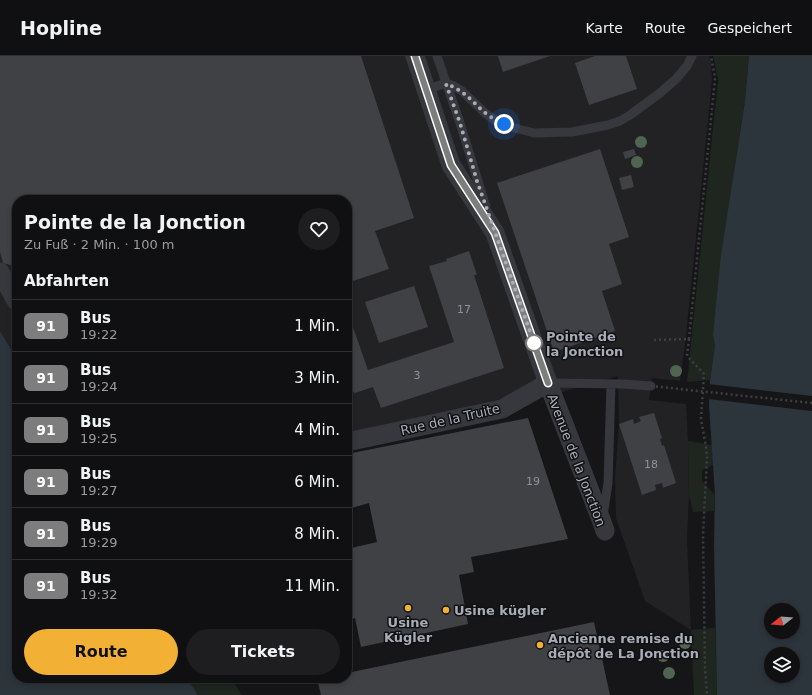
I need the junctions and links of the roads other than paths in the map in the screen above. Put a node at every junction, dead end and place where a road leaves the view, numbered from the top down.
1 (415, 56) edge
2 (437, 56) edge
3 (692, 56) edge
4 (446, 84) junction
5 (426, 90) junction
6 (495, 233) junction
7 (0, 272) edge
8 (12, 293) edge
9 (548, 383) junction
10 (611, 384) junction
11 (651, 386) road end
12 (352, 441) edge
13 (604, 527) joint

1 - 5 street, Avenue de la Jonction
2 - 4 lane
3 - 4 lane
4 - 5 lane
4 - 6 lane
5 - 6 street, Avenue de la Jonction
6 - 9 street, Avenue de la Jonction
7 - 8 street
9 - 10 lane
9 - 12 street, Rue de la Truite
9 - 13 street, Avenue de la Jonction
10 - 11 lane
10 - 13 lane

